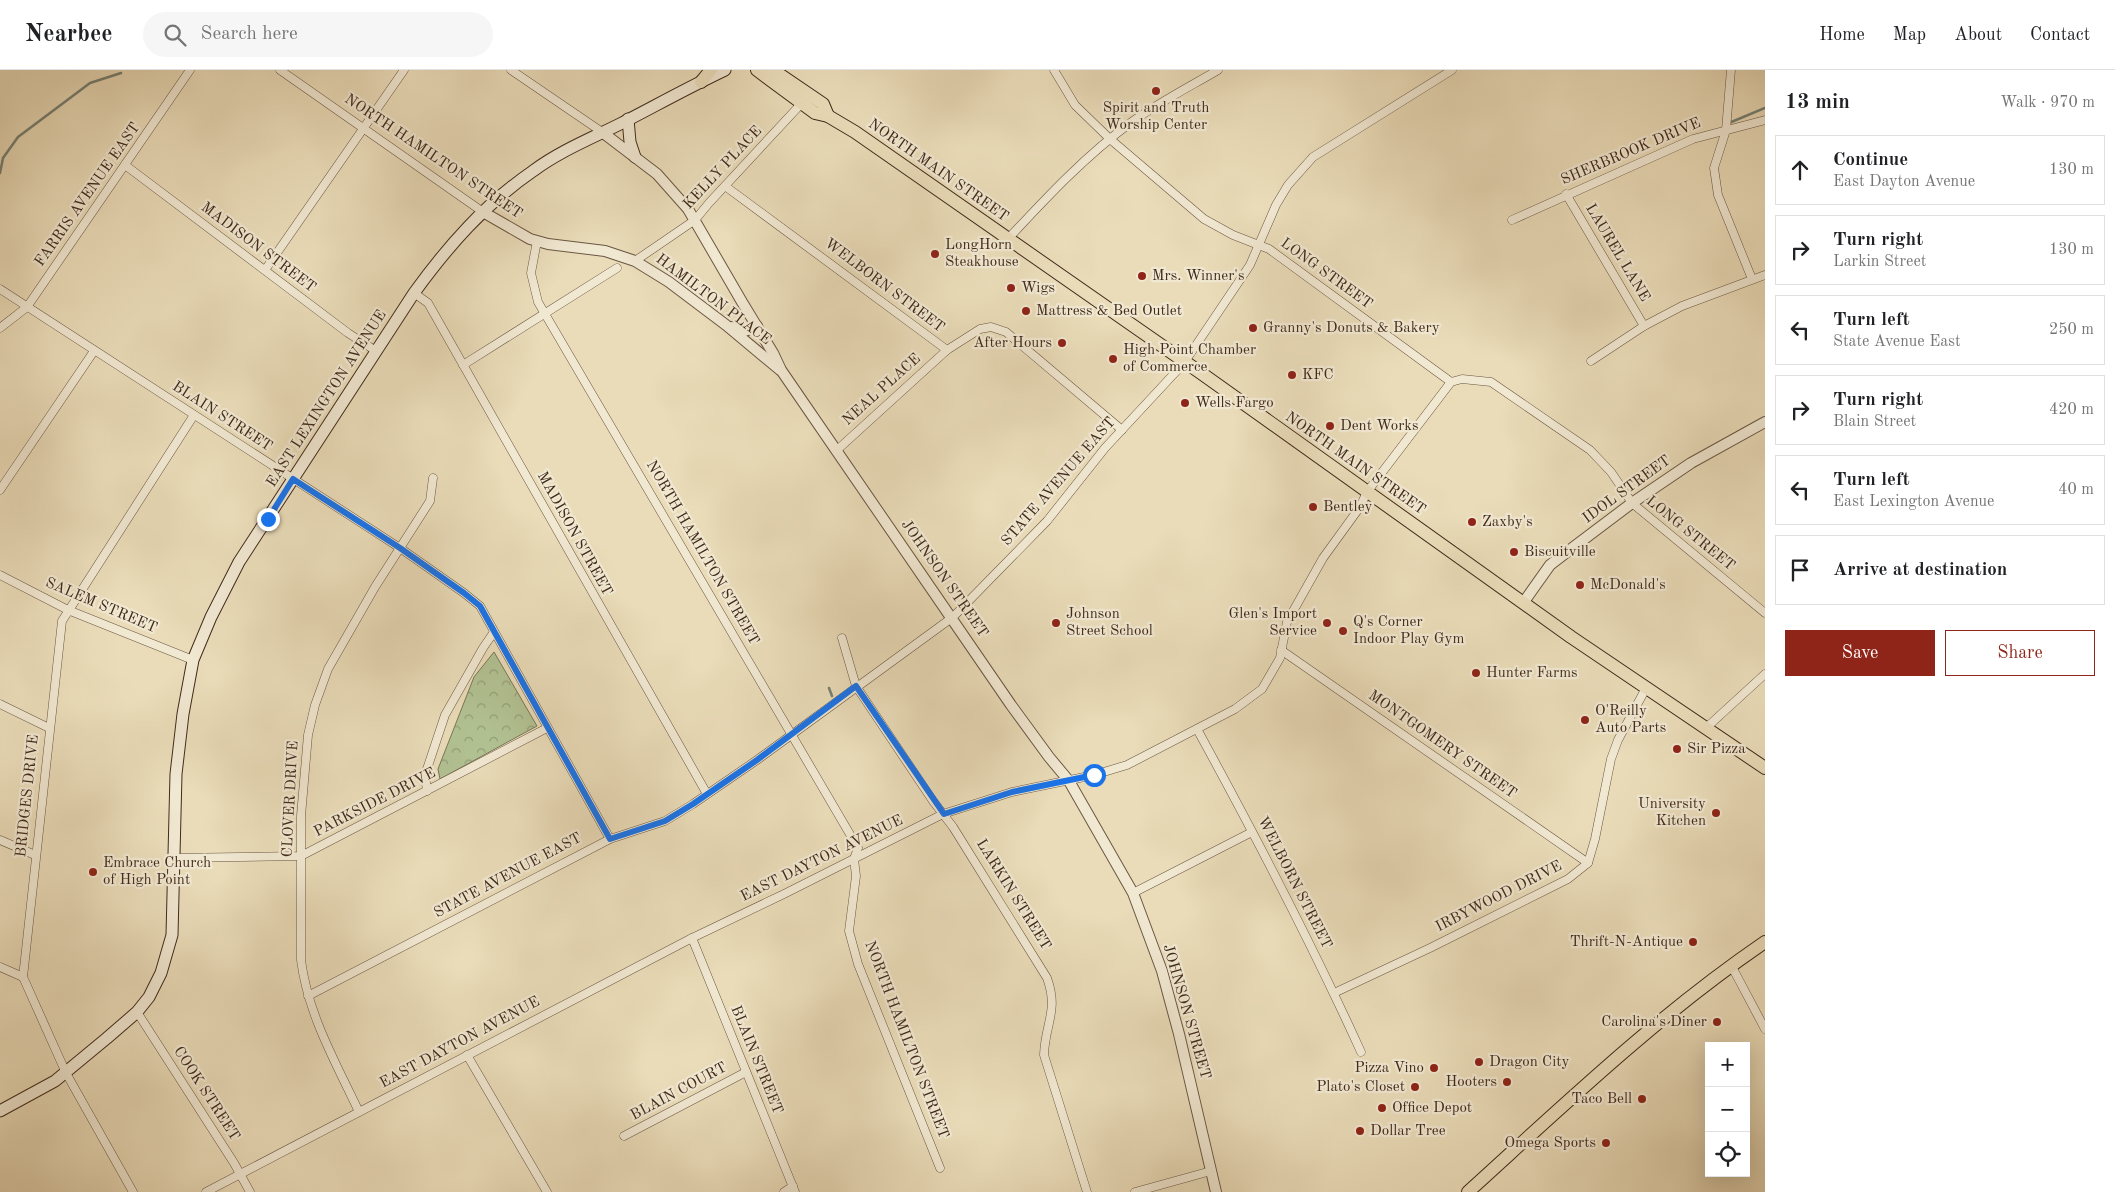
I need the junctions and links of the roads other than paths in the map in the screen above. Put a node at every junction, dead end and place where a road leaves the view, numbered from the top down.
1 (190, 70) edge
2 (280, 70) edge
3 (404, 70) edge
4 (511, 70) edge
5 (711, 70) edge
6 (724, 70) edge
7 (757, 70) edge
8 (1054, 70) edge
9 (1218, 70) edge
10 (1452, 70) edge
11 (1731, 70) edge
12 (777, 72) edge
13 (701, 82) junction
14 (801, 104) junction
15 (828, 116) junction
16 (628, 119) junction
17 (1765, 120) edge
18 (364, 128) junction
19 (1726, 130) junction
20 (602, 132) junction
21 (1110, 139) junction
22 (635, 157) junction
23 (125, 165) junction
24 (725, 186) junction
25 (1566, 194) junction
26 (483, 212) junction
27 (695, 220) junction
28 (1512, 220) dead end
29 (1007, 240) junction
30 (536, 241) junction
31 (1258, 246) junction
32 (635, 261) junction
33 (617, 268) dead end
34 (265, 270) junction
35 (1765, 275) edge
36 (1752, 280) junction
37 (0, 289) edge
38 (414, 292) junction
39 (27, 307) junction
40 (545, 314) junction
41 (726, 325) junction
42 (756, 326) junction
43 (1644, 326) junction
44 (0, 328) edge
45 (947, 350) junction
46 (94, 351) junction
47 (376, 351) junction
48 (1591, 361) dead end
49 (1184, 363) junction
50 (463, 365) junction
51 (781, 370) junction
52 (1452, 382) junction
53 (194, 415) junction
54 (1765, 422) edge
55 (1122, 430) junction
56 (836, 451) junction
57 (433, 478) dead end
58 (293, 479) junction
59 (0, 490) edge
60 (1366, 492) junction
61 (1632, 503) junction
62 (400, 548) junction
63 (0, 575) edge
64 (1523, 603) junction
65 (68, 610) junction
66 (1765, 613) edge
67 (953, 617) junction
68 (494, 632) junction
69 (842, 638) dead end
70 (1281, 650) junction
71 (193, 660) junction
72 (1765, 674) edge
73 (856, 686) junction
74 (1646, 688) junction
75 (0, 704) edge
76 (49, 728) junction
77 (547, 728) junction
78 (1706, 728) junction
79 (1197, 730) junction
80 (790, 734) junction
81 (1765, 768) edge
82 (1069, 781) junction
83 (427, 792) junction
84 (707, 794) junction
85 (944, 814) junction
86 (1252, 832) junction
87 (610, 839) junction
88 (0, 840) edge
89 (36, 855) junction
90 (301, 856) junction
91 (174, 858) junction
92 (854, 859) junction
93 (1588, 863) junction
94 (1133, 893) junction
95 (692, 938) junction
96 (1765, 942) edge
97 (1731, 965) junction
98 (0, 967) edge
99 (23, 977) junction
100 (1334, 993) junction
101 (308, 996) junction
102 (137, 1012) junction
103 (1765, 1029) edge
104 (1361, 1052) dead end
105 (467, 1055) junction
106 (746, 1072) junction
107 (66, 1073) junction
108 (0, 1111) edge
109 (359, 1112) junction
110 (624, 1136) dead end
111 (940, 1168) dead end
112 (1211, 1171) junction
113 (239, 1174) junction
114 (794, 1189) edge
115 (133, 1192) edge
116 (206, 1192) edge
117 (250, 1192) edge
118 (546, 1192) edge
119 (784, 1192) edge
120 (1087, 1192) edge
121 (1135, 1192) edge
122 (1216, 1192) edge
123 (1468, 1192) edge

1 - 23 street, FARRIS AVENUE EAST
2 - 18 street, NORTH HAMILTON STREET
3 - 18 street
4 - 20 street, JOHNSON STREET
5 - 13 main road
6 - 13 main road, EAST LEXINGTON AVENUE
7 - 14 main road, NORTH MAIN STREET
8 - 21 street, LONG STREET
9 - 21 street
10 - 31 street, STATE AVENUE EAST
11 - 19 street
12 - 15 main road, NORTH MAIN STREET
13 - 16 main road, EAST LEXINGTON AVENUE
14 - 15 main road, NORTH MAIN STREET
14 - 24 street, KELLY PLACE
15 - 29 main road, NORTH MAIN STREET
16 - 20 main road, EAST LEXINGTON AVENUE
16 - 22 main road
17 - 19 street, SHERBROOK DRIVE
18 - 26 street, NORTH HAMILTON STREET
18 - 34 street
19 - 25 street, SHERBROOK DRIVE
19 - 36 street
20 - 22 street, JOHNSON STREET
20 - 26 main road, EAST LEXINGTON AVENUE
21 - 29 street
21 - 31 street, LONG STREET
22 - 27 street, JOHNSON STREET
23 - 34 street, MADISON STREET
23 - 39 street, FARRIS AVENUE EAST
24 - 27 street, KELLY PLACE
24 - 45 street, WELBORN STREET
25 - 28 street, SHERBROOK DRIVE
25 - 43 street, LAUREL LANE
26 - 30 street, NORTH HAMILTON STREET
26 - 38 main road, EAST LEXINGTON AVENUE
27 - 32 street, KELLY PLACE
27 - 42 street, JOHNSON STREET
29 - 49 main road, NORTH MAIN STREET
30 - 32 street, HAMILTON PLACE
30 - 40 street, NORTH HAMILTON STREET
31 - 49 street, STATE AVENUE EAST
31 - 52 street, LONG STREET
32 - 41 street, HAMILTON PLACE
33 - 40 street
34 - 47 street, MADISON STREET
35 - 36 street
36 - 43 street
37 - 39 street, BLAIN STREET
38 - 47 main road, EAST LEXINGTON AVENUE
38 - 50 street, MADISON STREET
39 - 44 street, FARRIS AVENUE EAST
39 - 46 street, BLAIN STREET
40 - 50 street
40 - 80 street, NORTH HAMILTON STREET
41 - 42 street
41 - 51 street, HAMILTON PLACE
42 - 51 street, JOHNSON STREET
43 - 48 street
45 - 55 street, WELBORN STREET
45 - 56 street, NEAL PLACE
46 - 53 street, BLAIN STREET
46 - 59 street
47 - 58 main road, EAST LEXINGTON AVENUE
49 - 55 street, STATE AVENUE EAST
49 - 60 main road, NORTH MAIN STREET
50 - 84 street, MADISON STREET
51 - 56 street, JOHNSON STREET
52 - 60 street, EAST DAYTON AVENUE
52 - 61 street, LONG STREET
53 - 58 street, BLAIN STREET
53 - 65 street, BRIDGES DRIVE
54 - 61 street, IDOL STREET
55 - 67 street, STATE AVENUE EAST
56 - 67 street, JOHNSON STREET
57 - 62 street, CLOVER DRIVE
58 - 62 street, BLAIN STREET
58 - 71 main road, EAST LEXINGTON AVENUE
60 - 64 main road, NORTH MAIN STREET
60 - 70 street, EAST DAYTON AVENUE
61 - 64 street, IDOL STREET
61 - 66 street, LONG STREET
62 - 68 street, BLAIN STREET
62 - 90 street, CLOVER DRIVE
63 - 65 street, SALEM STREET
64 - 74 main road, NORTH MAIN STREET
65 - 71 street, SALEM STREET
65 - 76 street, BRIDGES DRIVE
67 - 73 street, STATE AVENUE EAST
67 - 82 street, JOHNSON STREET
68 - 77 street, BLAIN STREET
68 - 83 street
69 - 73 street, LARKIN STREET
70 - 79 street, EAST DAYTON AVENUE
70 - 93 street, MONTGOMERY STREET
71 - 91 main road, EAST LEXINGTON AVENUE
72 - 78 street
73 - 80 street, STATE AVENUE EAST
73 - 85 street, LARKIN STREET
74 - 78 main road, NORTH MAIN STREET
74 - 93 street
75 - 76 street
76 - 89 street, BRIDGES DRIVE
77 - 83 street, PARKSIDE DRIVE
77 - 87 street, BLAIN STREET
78 - 81 main road, NORTH MAIN STREET
79 - 82 street, EAST DAYTON AVENUE
79 - 86 street, WELBORN STREET
80 - 84 street, STATE AVENUE EAST
80 - 92 street, NORTH HAMILTON STREET
82 - 85 street, EAST DAYTON AVENUE
82 - 94 street, JOHNSON STREET
83 - 90 street, PARKSIDE DRIVE
84 - 87 street, STATE AVENUE EAST
85 - 92 street, EAST DAYTON AVENUE
85 - 120 street, LARKIN STREET
86 - 94 street
86 - 100 street, WELBORN STREET
87 - 101 street, STATE AVENUE EAST
88 - 89 street
89 - 99 street, BRIDGES DRIVE
90 - 91 street, PARKSIDE DRIVE
90 - 101 street, CLOVER DRIVE
91 - 102 main road, EAST LEXINGTON AVENUE
92 - 95 street, EAST DAYTON AVENUE
92 - 111 street, NORTH HAMILTON STREET
93 - 100 street, IRBYWOOD DRIVE
94 - 112 street, JOHNSON STREET
95 - 105 street, EAST DAYTON AVENUE
95 - 106 street, BLAIN STREET
96 - 97 main road
97 - 103 street
97 - 123 main road
98 - 99 street
99 - 107 street
100 - 104 street, WELBORN STREET
101 - 109 street, CLOVER DRIVE
102 - 107 main road, EAST LEXINGTON AVENUE
102 - 113 street, COOK STREET
105 - 109 street, EAST DAYTON AVENUE
105 - 118 street
106 - 110 street, BLAIN COURT
106 - 114 street, BLAIN STREET
107 - 108 main road, EAST LEXINGTON AVENUE
107 - 115 street
109 - 113 street, EAST DAYTON AVENUE
112 - 121 street
112 - 122 street, JOHNSON STREET
113 - 116 street, EAST DAYTON AVENUE
113 - 117 street, COOK STREET
114 - 119 street

